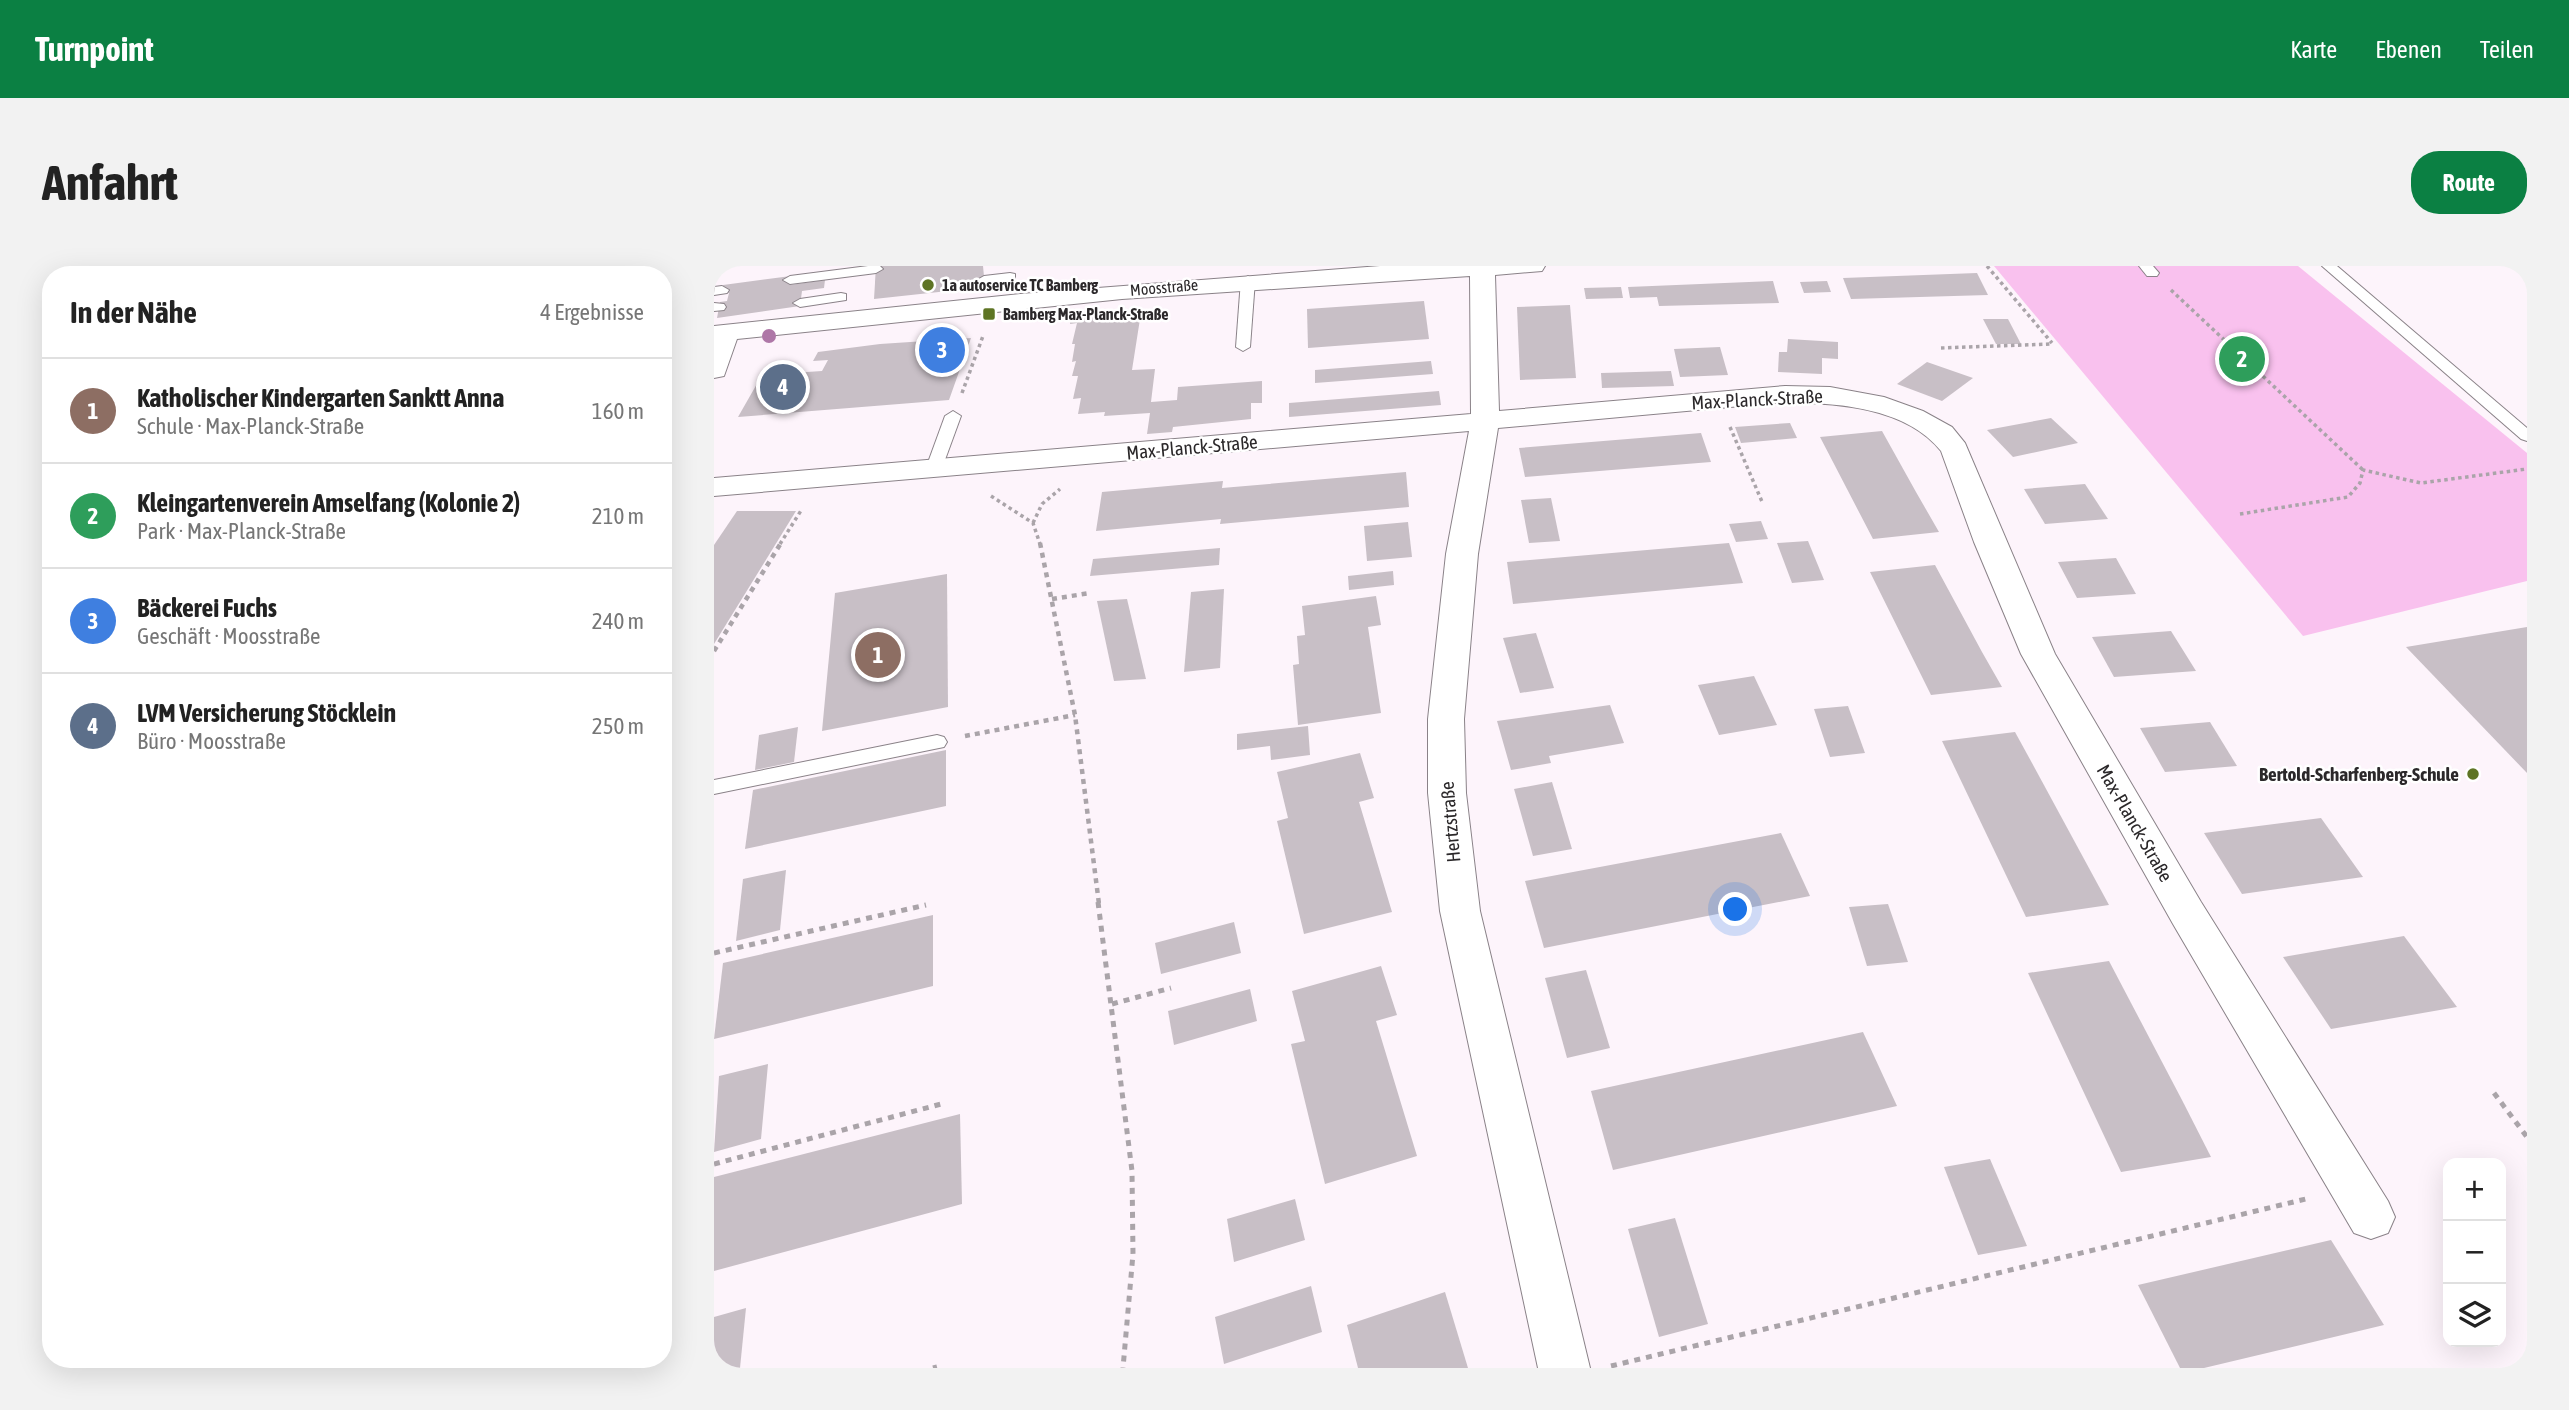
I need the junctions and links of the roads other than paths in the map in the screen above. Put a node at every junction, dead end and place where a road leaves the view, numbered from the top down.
1 (1151, 266) edge
2 (1533, 266) edge
3 (2329, 266) edge
4 (1482, 268) junction
5 (876, 269) dead end
6 (1391, 269) edge
7 (1010, 277) dead end
8 (790, 280) dead end
9 (984, 280) dead end
10 (1248, 281) junction
11 (1135, 290) junction
12 (841, 293) dead end
13 (801, 299) dead end
14 (717, 318) edge
15 (1243, 347) dead end
16 (714, 370) edge
17 (953, 416) road end
18 (1485, 421) junction
19 (2527, 436) edge
20 (939, 468) junction
21 (714, 486) edge
22 (937, 742) road end
23 (714, 787) edge
24 (2362, 1202) road end
25 (1564, 1368) edge

1 - 11 street
2 - 4 street, Moosstraße
3 - 19 lane
4 - 6 street, Moosstraße
4 - 18 street, Hertzstraße
5 - 8 lane
6 - 10 street, Moosstraße
7 - 9 lane
10 - 11 street, Moosstraße
10 - 15 lane
11 - 14 street, Moosstraße
12 - 13 lane
14 - 16 street
17 - 20 lane
18 - 20 street, Max-Planck-Straße
18 - 24 street, Max-Planck-Straße
18 - 25 street, Hertzstraße
20 - 21 street, Max-Planck-Straße
22 - 23 lane

